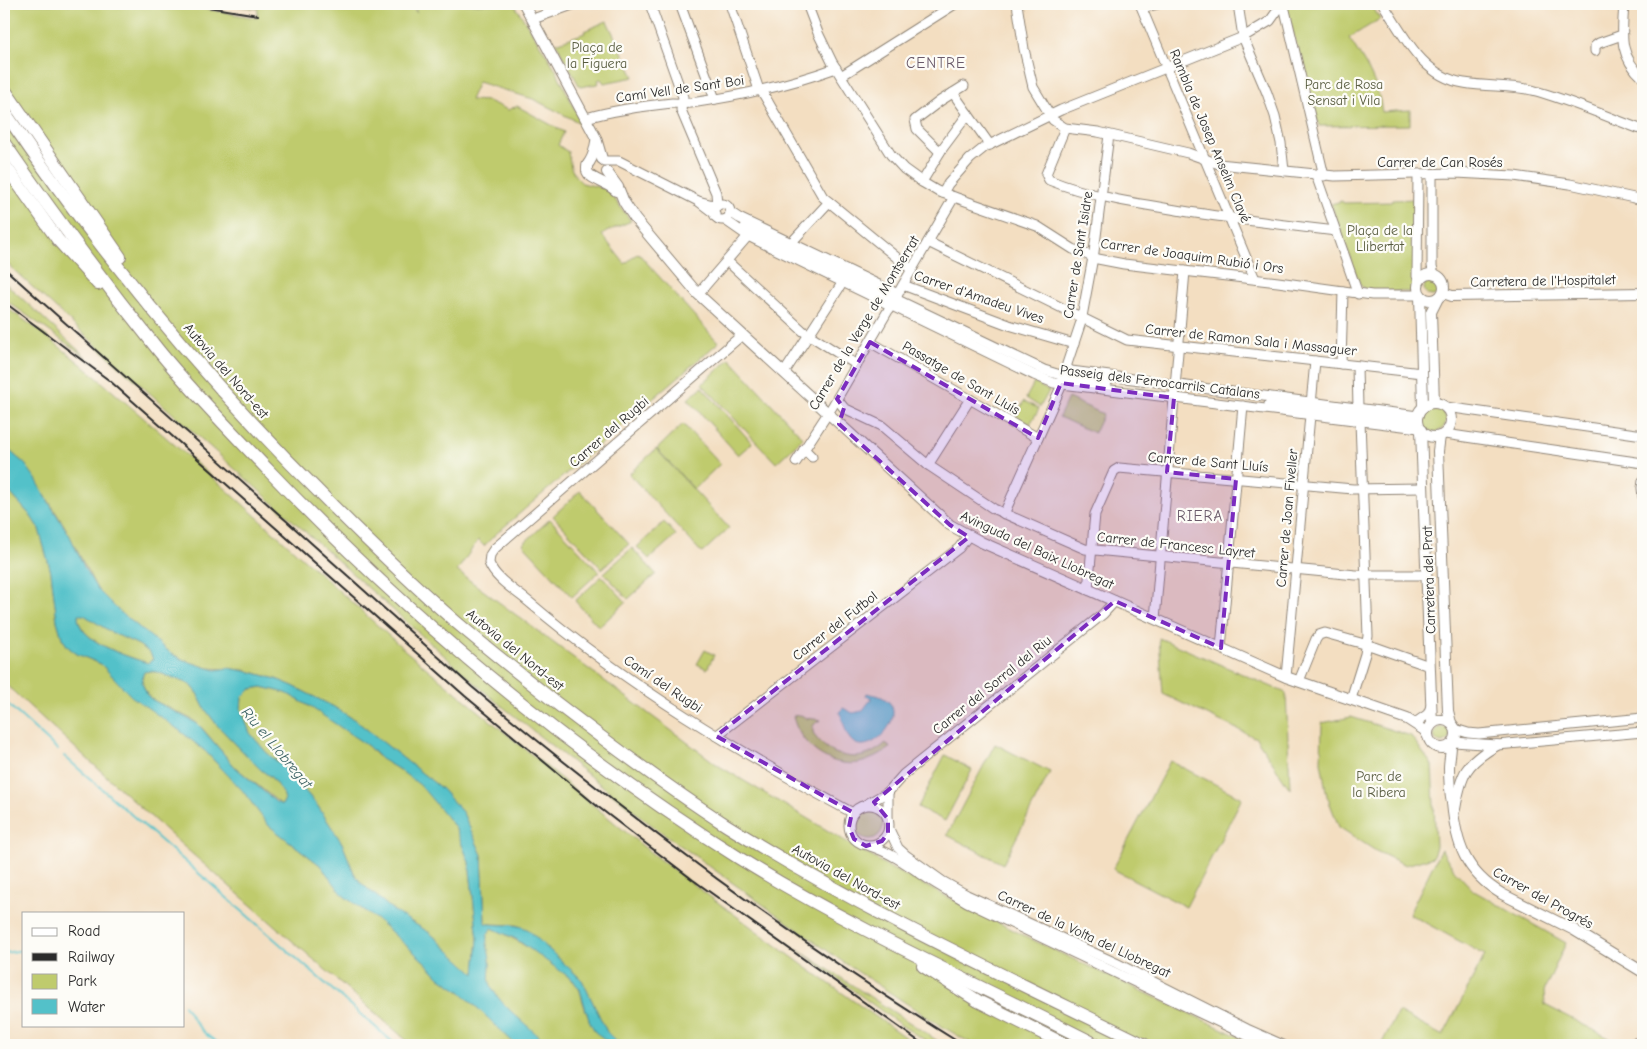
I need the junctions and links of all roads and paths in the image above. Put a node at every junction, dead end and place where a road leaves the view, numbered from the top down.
1 (524, 4) edge
2 (572, 4) edge
3 (650, 4) edge
4 (680, 4) edge
5 (730, 4) edge
6 (807, 4) edge
7 (955, 4) edge
8 (1017, 4) edge
9 (1158, 4) edge
10 (1238, 4) edge
11 (1384, 4) edge
12 (1624, 4) edge
13 (1278, 5) edge
14 (1141, 6) edge
15 (533, 19) junction
16 (1622, 35) junction
17 (1242, 37) junction
18 (1595, 51) dead end
19 (1167, 69) junction
20 (838, 72) junction
21 (1643, 78) edge
22 (964, 86) dead end
23 (4, 90) edge
24 (760, 90) junction
25 (953, 93) junction
26 (715, 99) junction
27 (682, 103) junction
28 (4, 111) edge
29 (968, 114) junction
30 (1050, 116) junction
31 (586, 118) junction
32 (1065, 128) junction
33 (1643, 130) edge
34 (1109, 135) junction
35 (596, 138) junction
36 (4, 143) edge
37 (990, 145) junction
38 (940, 152) junction
39 (1205, 160) junction
40 (590, 161) junction
41 (4, 164) edge
42 (605, 165) junction
43 (1284, 171) junction
44 (1432, 174) junction
45 (1320, 175) junction
46 (1418, 175) junction
47 (598, 180) junction
48 (922, 182) junction
49 (943, 193) junction
50 (1101, 195) junction
51 (622, 197) junction
52 (954, 197) junction
53 (1643, 200) edge
54 (829, 202) junction
55 (716, 210) junction
56 (729, 216) junction
57 (1230, 218) junction
58 (1336, 231) junction
59 (748, 236) junction
60 (928, 242) junction
61 (791, 243) junction
62 (1093, 257) junction
63 (727, 261) junction
64 (912, 270) junction
65 (1185, 271) junction
66 (1434, 275) junction
67 (1255, 279) junction
68 (843, 282) junction
69 (1419, 282) junction
70 (903, 285) junction
71 (1343, 292) junction
72 (1643, 293) edge
73 (698, 294) junction
74 (1358, 294) junction
75 (1420, 295) junction
76 (1440, 296) junction
77 (894, 300) junction
78 (1082, 318) junction
79 (742, 335) junction
80 (809, 335) junction
81 (178, 339) junction
82 (870, 342) junction
83 (1074, 344) junction
84 (1178, 346) junction
85 (160, 352) junction
86 (1314, 361) junction
87 (857, 364) junction
88 (1341, 364) junction
89 (1357, 366) junction
90 (1066, 367) junction
91 (1422, 373) junction
92 (784, 374) junction
93 (1062, 380) junction
94 (1174, 392) junction
95 (837, 399) junction
96 (970, 399) junction
97 (1434, 403) junction
98 (1243, 406) junction
99 (1446, 407) junction
100 (844, 408) junction
101 (1310, 408) junction
102 (1358, 408) junction
103 (827, 413) junction
104 (1360, 421) junction
105 (1419, 421) junction
106 (839, 424) junction
107 (1442, 435) junction
108 (1643, 435) edge
109 (1038, 438) junction
110 (804, 449) junction
111 (812, 457) dead end
112 (796, 462) dead end
113 (1643, 463) edge
114 (928, 465) junction
115 (1167, 472) junction
116 (1236, 479) junction
117 (1643, 481) edge
118 (1303, 485) junction
119 (1422, 488) junction
120 (1363, 490) junction
121 (1643, 497) edge
122 (1004, 514) junction
123 (968, 536) junction
124 (494, 549) joint
125 (1092, 550) junction
126 (1160, 557) junction
127 (1228, 564) junction
128 (1296, 570) junction
129 (1426, 574) junction
130 (1366, 576) junction
131 (1088, 590) junction
132 (1115, 601) junction
133 (1155, 619) junction
134 (1366, 645) junction
135 (1221, 648) junction
136 (1429, 666) junction
137 (1286, 677) junction
138 (1299, 682) junction
139 (1350, 700) junction
140 (1431, 705) junction
141 (1643, 718) edge
142 (1412, 720) junction
143 (1432, 724) junction
144 (1453, 726) junction
145 (1643, 732) edge
146 (716, 736) junction
147 (1428, 736) junction
148 (1453, 744) junction
149 (1497, 745) junction
150 (1437, 748) junction
151 (1449, 766) junction
152 (888, 792) junction
153 (865, 805) junction
154 (853, 813) junction
155 (888, 819) junction
156 (1454, 820) junction
157 (889, 829) junction
158 (870, 846) junction
159 (875, 935) junction
160 (1643, 972) edge
161 (1074, 1010) junction
162 (1643, 1042) edge
163 (1066, 1045) edge
164 (1097, 1045) edge
165 (1145, 1045) edge
166 (1155, 1045) edge
167 (1267, 1045) edge
168 (1283, 1045) edge
169 (1627, 1045) edge

1 - 15 main road, Avinguda del Baix Llobregat
2 - 15 street
3 - 27 street
4 - 26 street
5 - 24 street
6 - 20 street, Carrer de Joaquim Rubió i Ors
7 - 20 street, Camí Vell de Sant Boi
8 - 30 street
9 - 14 street
10 - 17 street
11 - 33 street
12 - 16 street
13 - 17 street
13 - 45 street
14 - 19 street, Rambla de Josep Anselm Clavé
15 - 31 main road, Avinguda del Baix Llobregat
16 - 18 street
16 - 21 street
17 - 19 street
17 - 43 street
19 - 30 street
19 - 39 street, Rambla de Josep Anselm Clavé
20 - 24 street, Camí Vell de Sant Boi
20 - 48 street, Carrer de Joaquim Rubió i Ors
22 - 25 street
23 - 81 highway
24 - 26 street, Camí Vell de Sant Boi
24 - 54 street
25 - 29 street
25 - 38 street
26 - 27 street, Camí Vell de Sant Boi
27 - 31 street, Camí Vell de Sant Boi
27 - 55 street
28 - 81 highway, Autovia del Nord-est
29 - 37 street
29 - 38 street
30 - 32 street
30 - 37 street
31 - 35 main road, Avinguda del Baix Llobregat
32 - 34 street, Carrer de Can Rosés
32 - 50 street
34 - 39 street, Carrer de Can Rosés
34 - 50 street, Carrer de Sant Isidre
35 - 40 main road
35 - 42 main road, Avinguda del Baix Llobregat
36 - 85 highway
37 - 49 street
38 - 48 street
39 - 43 street, Carrer de Can Rosés
39 - 57 street, Rambla de Josep Anselm Clavé
40 - 42 main road
40 - 47 main road
41 - 85 highway
42 - 47 main road
42 - 51 main road, Avinguda del Baix Llobregat
42 - 55 street
43 - 45 street, Carrer de Can Rosés
44 - 46 street, Carrer de Can Rosés
44 - 53 street, Carrer de Can Rosés
44 - 66 street
45 - 46 street, Carrer de Can Rosés
45 - 58 street
46 - 69 street
47 - 51 main road, Avinguda del Baix Llobregat
48 - 49 street, Carrer de Joaquim Rubió i Ors
49 - 52 street, Carrer de Joaquim Rubió i Ors
50 - 57 street
50 - 62 street, Carrer de Sant Isidre
51 - 73 main road, Avinguda del Baix Llobregat
52 - 60 street, Carrer de la Verge de Montserrat
52 - 62 street, Carrer de Joaquim Rubió i Ors
54 - 61 street
54 - 64 street
55 - 56 street
55 - 56 street
56 - 59 street, Passeig dels Ferrocarrils Catalans
56 - 61 street, Passeig dels Ferrocarrils Catalans
56 - 77 street, Passeig dels Ferrocarrils Catalans
57 - 58 street
57 - 67 street, Rambla de Josep Anselm Clavé
58 - 74 street
59 - 63 street
59 - 68 street, Passeig dels Ferrocarrils Catalans
60 - 64 street, Carrer de la Verge de Montserrat
60 - 78 street, Carrer de Ramon Sala i Massaguer
61 - 77 street, Passeig dels Ferrocarrils Catalans
62 - 65 street, Carrer de Joaquim Rubió i Ors
62 - 78 street, Carrer de Sant Isidre
63 - 73 street
63 - 80 street
64 - 70 street, Carrer de la Verge de Montserrat
65 - 67 street, Carrer de Joaquim Rubió i Ors
65 - 84 street
66 - 69 main road
66 - 76 main road
67 - 71 street, Carrer de Joaquim Rubió i Ors
68 - 77 street, Passeig dels Ferrocarrils Catalans
68 - 80 street
69 - 75 main road
70 - 77 street, Carrer de la Verge de Montserrat
70 - 83 street, Carrer d'Amadeu Vives
71 - 74 street, Carrer de Joaquim Rubió i Ors
71 - 88 street
72 - 76 main road, Carretera de l'Hospitalet
73 - 79 main road, Avinguda del Baix Llobregat
74 - 75 street, Carrer de Joaquim Rubió i Ors
75 - 76 main road
75 - 91 main road, Carretera del Prat
76 - 97 main road
77 - 82 street, Carrer de la Verge de Montserrat
77 - 93 street, Passeig dels Ferrocarrils Catalans
78 - 83 street, Carrer de Sant Isidre
78 - 84 street, Carrer de Ramon Sala i Massaguer
79 - 92 main road, Avinguda del Baix Llobregat
79 - 124 street, Carrer del Rugbi
80 - 87 street
80 - 92 street
81 - 161 highway, Autovia del Nord-est
82 - 87 street, Carrer de la Verge de Montserrat
82 - 96 street, Passatge de Sant Lluís
83 - 90 street, Carrer de Sant Isidre
84 - 86 street, Carrer de Ramon Sala i Massaguer
84 - 94 street
85 - 159 highway
86 - 88 street, Carrer de Ramon Sala i Massaguer
86 - 101 street, Carrer de Joan Fiveller
87 - 95 street, Carrer de la Verge de Montserrat
88 - 89 street, Carrer de Ramon Sala i Massaguer
89 - 91 street, Carrer de Ramon Sala i Massaguer
89 - 102 street
90 - 93 street, Carrer de Sant Isidre
90 - 94 street, Passeig dels Ferrocarrils Catalans
91 - 105 main road, Carretera del Prat
92 - 103 main road, Avinguda del Baix Llobregat
93 - 94 street, Passeig dels Ferrocarrils Catalans
93 - 109 street, Carrer de Sant Isidre
94 - 98 street, Passeig dels Ferrocarrils Catalans
94 - 101 street, Passeig dels Ferrocarrils Catalans
94 - 115 street
95 - 100 street, Carrer de Francesc Layret
95 - 103 street, Carrer de la Verge de Montserrat
96 - 109 street, Passatge de Sant Lluís
96 - 114 street
97 - 99 main road
97 - 105 main road
98 - 101 street, Passeig dels Ferrocarrils Catalans
98 - 116 street
99 - 107 main road
99 - 108 street
100 - 106 street
100 - 114 street, Carrer de Francesc Layret
101 - 102 street, Passeig dels Ferrocarrils Catalans
101 - 104 street, Passeig dels Ferrocarrils Catalans
101 - 105 street, Passeig dels Ferrocarrils Catalans
101 - 118 street, Carrer de Joan Fiveller
102 - 105 street, Passeig dels Ferrocarrils Catalans
103 - 106 main road, Avinguda del Baix Llobregat
103 - 110 street, Carrer de la Verge de Montserrat
104 - 105 street, Passeig dels Ferrocarrils Catalans
104 - 120 street
105 - 107 main road
105 - 119 main road, Carretera del Prat
106 - 123 main road, Avinguda del Baix Llobregat
107 - 113 street
107 - 144 main road, Carretera del Prat
109 - 122 street, Carrer de Sant Isidre
110 - 111 street
110 - 112 street, Carrer de la Verge de Montserrat
114 - 122 street, Carrer de Francesc Layret
115 - 116 street, Carrer de Sant Lluís
115 - 125 street, Carrer de Sant Lluís
115 - 126 street
116 - 118 street, Carrer de Sant Lluís
116 - 127 street
117 - 121 street
118 - 120 street, Carrer de Sant Lluís
118 - 128 street, Carrer de Joan Fiveller
119 - 120 street, Carrer de Sant Lluís
119 - 129 main road, Carretera del Prat
120 - 130 street
122 - 125 street, Carrer de Francesc Layret
123 - 131 main road, Avinguda del Baix Llobregat
123 - 146 street, Carrer del Futbol
124 - 146 street, Camí del Rugbi
125 - 126 street, Carrer de Francesc Layret
125 - 131 street, Carrer de Sant Lluís
126 - 127 street, Carrer de Francesc Layret
126 - 133 street
127 - 128 street, Carrer de Francesc Layret
127 - 135 street
128 - 130 street, Carrer de Francesc Layret
128 - 137 street, Carrer de Joan Fiveller
129 - 130 street, Carrer de Francesc Layret
129 - 136 main road, Carretera del Prat
130 - 134 street
131 - 132 main road, Avinguda del Baix Llobregat
132 - 133 main road, Avinguda del Baix Llobregat
132 - 152 street, Carrer del Sorral del Riu
133 - 135 main road, Avinguda del Baix Llobregat
134 - 136 street
134 - 138 street
134 - 139 street
135 - 137 main road, Avinguda del Baix Llobregat
136 - 140 main road, Carretera del Prat
137 - 138 main road, Avinguda del Baix Llobregat
138 - 139 main road, Avinguda del Baix Llobregat
139 - 142 main road, Avinguda del Baix Llobregat
140 - 142 street
140 - 143 main road, Carretera del Prat
141 - 144 street
142 - 143 main road, Avinguda del Baix Llobregat
142 - 147 main road, Avinguda del Baix Llobregat
143 - 144 main road
143 - 147 main road
144 - 148 main road
145 - 149 street
146 - 154 street, Camí del Rugbi
147 - 150 main road
148 - 149 street
148 - 150 main road
148 - 151 main road, Carrer del Progrés
149 - 156 main road
150 - 151 main road, Carrer del Progrés
151 - 156 main road, Carrer del Progrés
152 - 153 street, Carrer del Sorral del Riu
152 - 155 street
153 - 154 street
153 - 155 street
154 - 158 street
155 - 157 street
156 - 160 main road, Carrer del Progrés
157 - 158 street
157 - 168 street, Carrer de la Volta del Llobregat
158 - 167 street, Carrer de la Volta del Llobregat
159 - 163 highway
159 - 164 highway
161 - 165 highway, Autovia del Nord-est
161 - 166 highway
162 - 169 main road

